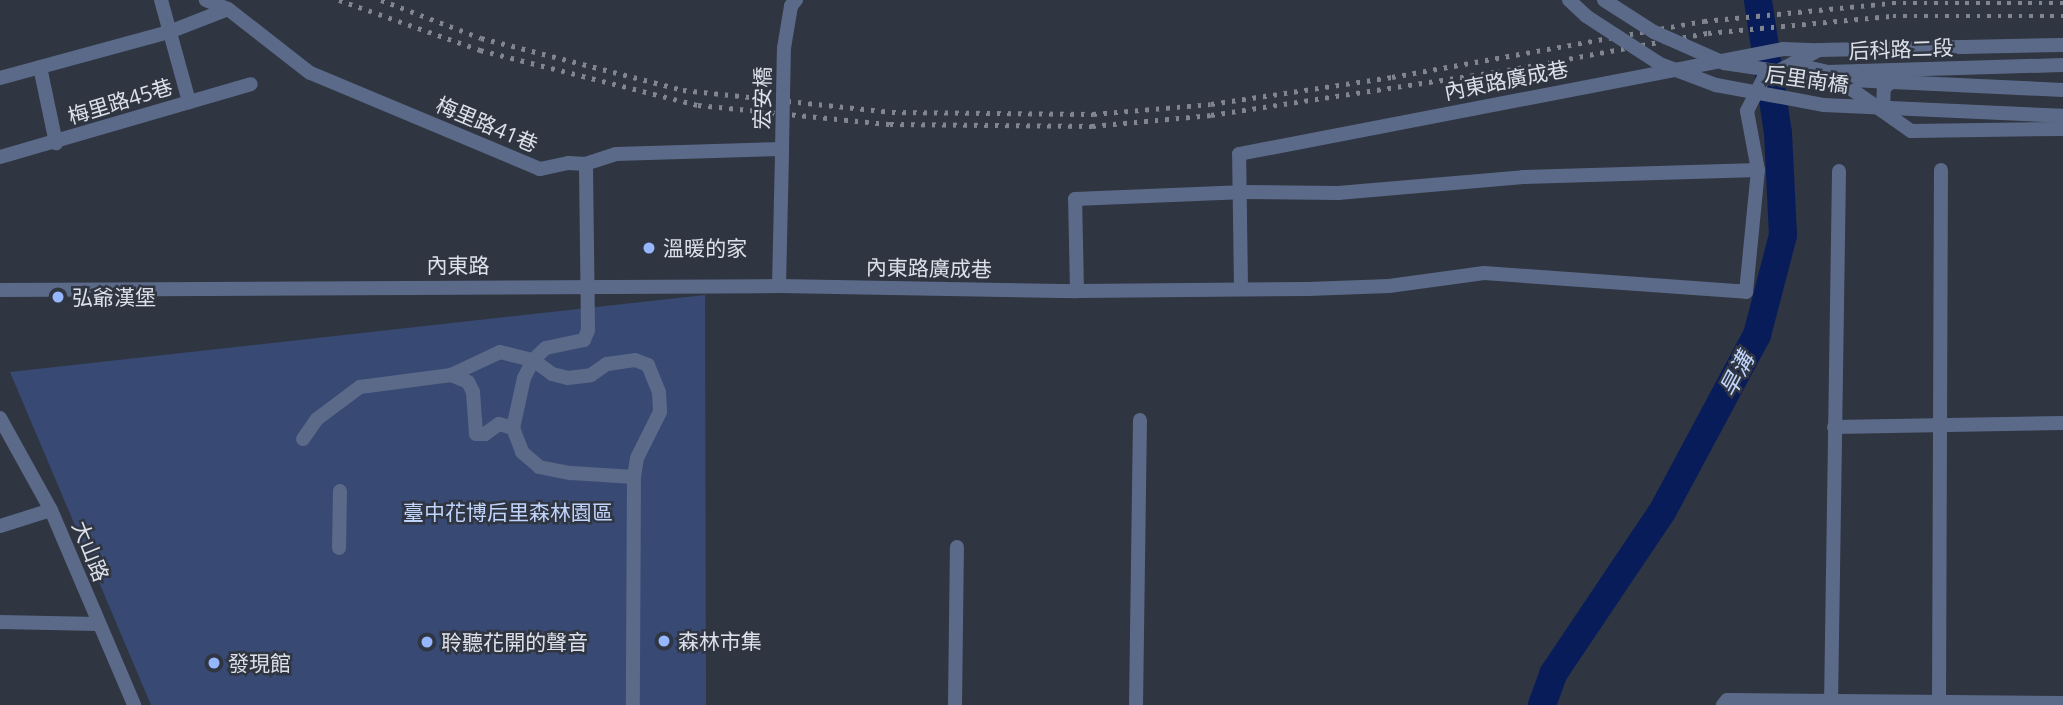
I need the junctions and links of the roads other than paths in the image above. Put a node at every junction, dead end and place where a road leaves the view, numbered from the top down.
1 (161, 0) edge
2 (206, 0) edge
3 (796, 0) edge
4 (1569, 0) edge
5 (1604, 0) edge
6 (228, 9) junction
7 (169, 32) junction
8 (2063, 45) edge
9 (1819, 50) junction
10 (1793, 64) junction
11 (2063, 65) edge
12 (40, 67) junction
13 (1906, 70) junction
14 (1827, 72) junction
15 (0, 78) edge
16 (251, 84) dead end
17 (2063, 90) edge
18 (190, 102) junction
19 (1883, 111) junction
20 (2063, 116) edge
21 (2063, 130) edge
22 (56, 143) junction
23 (782, 149) junction
24 (0, 157) edge
25 (586, 164) junction
26 (1758, 170) junction
27 (1941, 170) dead end
28 (1839, 171) dead end
29 (1239, 192) junction
30 (587, 285) junction
31 (779, 286) junction
32 (1241, 289) junction
33 (0, 290) edge
34 (1077, 291) junction
35 (533, 360) junction
36 (451, 375) junction
37 (0, 418) edge
38 (1140, 420) dead end
39 (2063, 423) edge
40 (1940, 425) junction
41 (1834, 427) junction
42 (513, 428) junction
43 (303, 439) dead end
44 (634, 477) junction
45 (340, 491) dead end
46 (51, 510) junction
47 (0, 526) edge
48 (957, 547) dead end
49 (339, 548) dead end
50 (0, 622) edge
51 (97, 624) junction
52 (1831, 703) edge
53 (1939, 703) edge
54 (2063, 703) edge
55 (134, 705) edge
56 (633, 705) edge
57 (955, 705) edge
58 (1136, 705) edge
59 (1723, 705) edge

1 - 7 street
2 - 6 street, 梅里路41巷
3 - 23 street, 宏安橋, bridge
4 - 20 street, 后里南橋, bridge
5 - 17 street, 后里南橋, bridge
6 - 7 street
6 - 25 street, 梅里路41巷
7 - 12 street
7 - 18 street
8 - 9 street
9 - 10 street
9 - 29 street, 內東路廣成巷
10 - 14 street
10 - 26 street, bridge
11 - 13 street, 后科路二段
12 - 15 street
12 - 22 street
13 - 14 street, 后科路二段
13 - 19 street
14 - 19 street, 后科路二段
16 - 18 street, 梅里路45巷
18 - 22 street, 梅里路45巷
19 - 21 street, 后科路二段
22 - 24 street, 梅里路45巷
23 - 25 street, 梅里路41巷
23 - 31 street
25 - 30 street
26 - 29 street
26 - 32 street
27 - 40 street
28 - 41 street
29 - 32 street, 內東路廣成巷
29 - 34 street
30 - 31 street, 內東路
30 - 33 street, 內東路
30 - 35 street
31 - 34 street, 內東路廣成巷
32 - 34 street, 內東路廣成巷
35 - 36 street
35 - 42 street
35 - 44 street
36 - 42 street
36 - 43 street
37 - 46 street, 大山路
38 - 58 street
39 - 40 street
40 - 41 street
40 - 53 street
41 - 52 street
42 - 44 street
44 - 56 street
45 - 49 street
46 - 47 street
46 - 51 street, 大山路
48 - 57 street
50 - 51 street
51 - 55 street, 大山路
52 - 53 street
52 - 59 street
53 - 54 street

